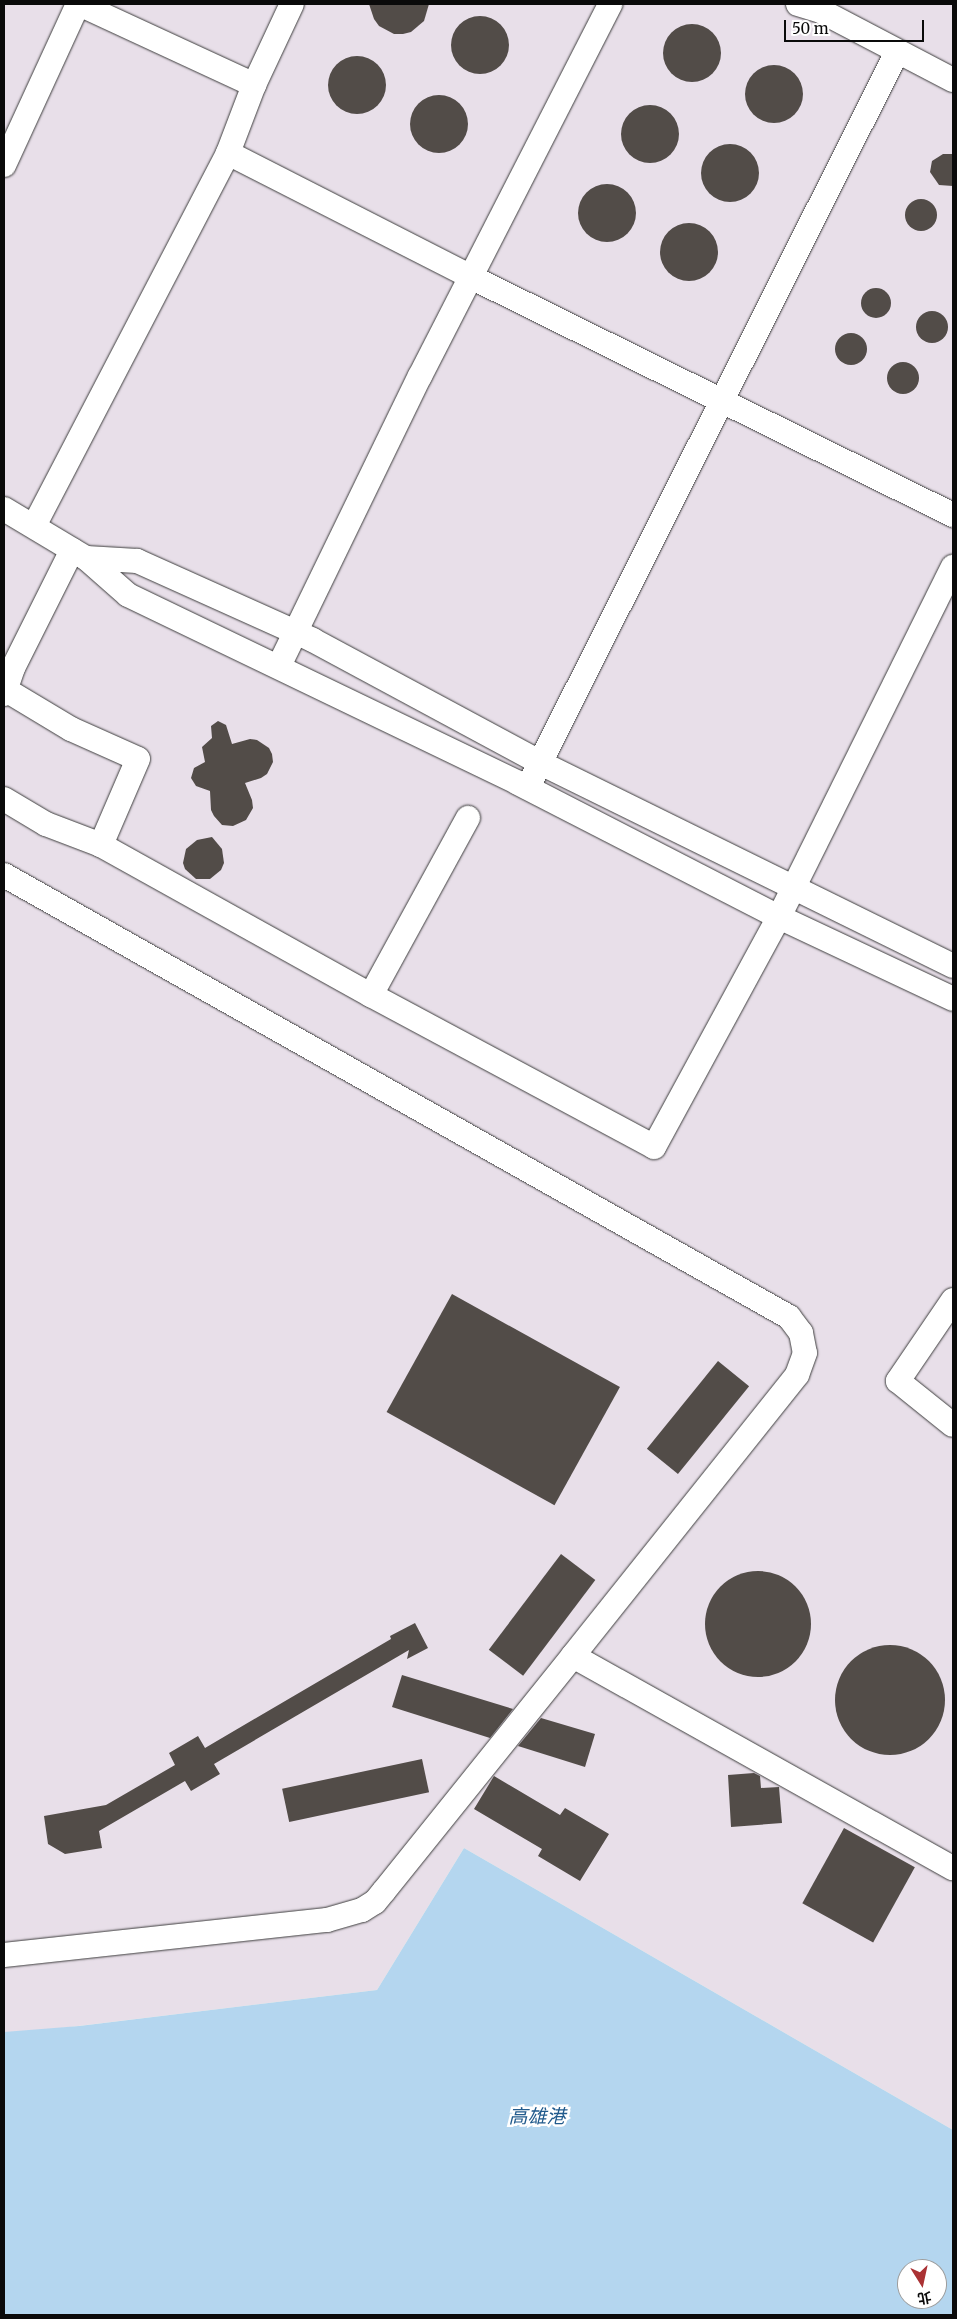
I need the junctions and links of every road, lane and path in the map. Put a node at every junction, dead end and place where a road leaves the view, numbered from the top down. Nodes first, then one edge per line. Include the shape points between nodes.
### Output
1 (78, 4) edge
2 (292, 4) edge
3 (610, 4) edge
4 (798, 4) edge
5 (897, 52) junction
6 (953, 80) edge
7 (254, 85) junction
8 (228, 153) junction
9 (4, 165) edge
10 (471, 277) junction
11 (722, 403) junction
12 (4, 509) edge
13 (953, 515) edge
14 (34, 526) junction
15 (79, 554) junction
16 (953, 567) edge
17 (295, 632) junction
18 (279, 666) junction
19 (5, 692) edge
20 (420, 697) junction
21 (402, 728) junction
22 (541, 763) junction
23 (528, 788) junction
24 (4, 799) edge
25 (468, 818) dead end
26 (100, 845) junction
27 (4, 875) edge
28 (794, 886) junction
29 (779, 917) junction
30 (953, 966) edge
31 (371, 995) junction
32 (953, 999) edge
33 (953, 1300) edge
34 (953, 1425) edge
35 (573, 1656) junction
36 (953, 1868) edge
37 (4, 1954) edge

1 - 7 lane
1 - 9 lane
2 - 7 lane
3 - 10 lane
4 - 5 lane via 821,11
5 - 6 lane
5 - 11 lane
7 - 8 lane
8 - 10 lane
8 - 14 lane
10 - 11 lane
10 - 17 lane
11 - 13 lane
11 - 22 lane
12 - 14 lane
14 - 15 lane
15 - 17 lane via 137,561
15 - 18 lane via 128,595
15 - 19 lane via 13,668
16 - 28 lane
17 - 18 lane
17 - 20 lane
18 - 21 lane
19 - 26 lane via 71,729 138,759
20 - 21 lane
20 - 22 lane
21 - 23 lane
22 - 23 lane
22 - 28 lane
23 - 29 lane
24 - 26 lane via 46,824
25 - 31 lane
26 - 31 lane
27 - 35 lane via 789,1318 800,1333 805,1353 796,1375
28 - 29 lane
28 - 30 lane
29 - 31 lane via 654,1147
29 - 32 lane
33 - 34 lane via 898,1381
35 - 36 lane
35 - 37 lane via 384,1891 362,1910 327,1920

